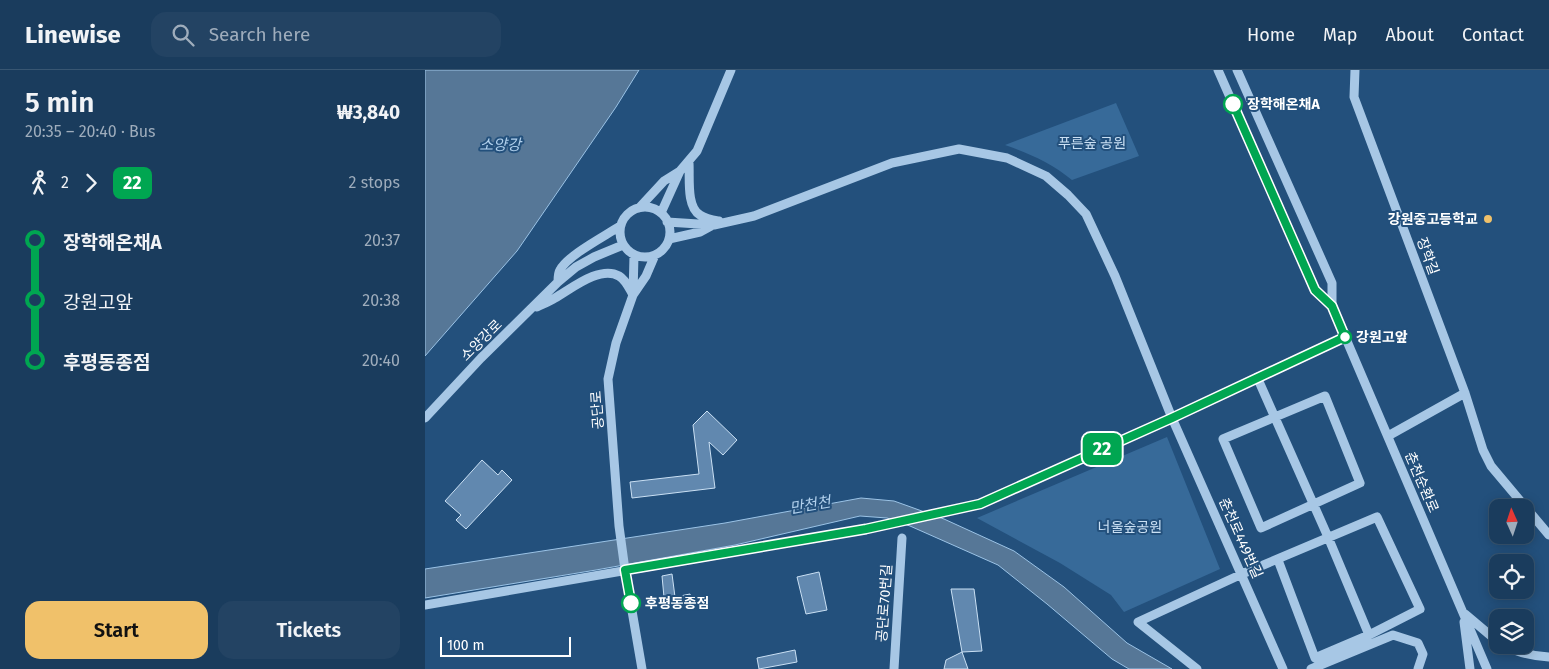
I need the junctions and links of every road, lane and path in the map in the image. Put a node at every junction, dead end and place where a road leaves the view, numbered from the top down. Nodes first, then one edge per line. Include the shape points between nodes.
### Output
1 (731, 70) edge
2 (1218, 70) edge
3 (1237, 70) edge
4 (1355, 70) edge
5 (689, 163) junction
6 (681, 172) junction
7 (639, 208) junction
8 (661, 213) junction
9 (667, 222) junction
10 (725, 222) junction
11 (714, 225) junction
12 (620, 226) junction
13 (669, 239) junction
14 (623, 245) junction
15 (634, 254) junction
16 (655, 255) junction
17 (558, 282) junction
18 (633, 295) junction
19 (1332, 306) junction
20 (531, 309) junction
21 (1345, 337) junction
22 (1257, 377) junction
23 (1465, 394) junction
24 (1274, 416) junction
25 (425, 418) edge
26 (1172, 418) junction
27 (1388, 436) junction
28 (1313, 505) junction
29 (1549, 535) edge
30 (1328, 537) junction
31 (902, 538) dead end
32 (1278, 560) junction
33 (625, 568) junction
34 (1242, 574) junction
35 (425, 605) edge
36 (1463, 612) junction
37 (1489, 634) edge
38 (1369, 635) junction
39 (1528, 654) edge
40 (1549, 657) edge
41 (1331, 666) edge
42 (642, 669) edge
43 (894, 669) edge
44 (1197, 669) edge
45 (1283, 669) edge
46 (1311, 669) edge
47 (1418, 669) edge
48 (1470, 669) edge
49 (1487, 669) edge

1 - 5 street
2 - 19 street, 춘천순환로 via 1315,290
3 - 19 street, 춘천순환로 via 1332,283
4 - 23 street, 장학길 via 1354,97
5 - 6 street
5 - 10 street via 690,197 694,210 701,216
6 - 7 street via 664,181
6 - 8 street
7 - 8 street via 651,208
7 - 12 street via 625,216
8 - 9 street
9 - 11 street
9 - 13 street
10 - 11 street, 춘천로449번길
10 - 26 street, 춘천로449번길 via 754,216 892,163 959,150 1007,158 1046,176 1085,214 1115,276
11 - 13 street via 700,232
12 - 14 street
12 - 17 street, 소양강로 via 566,263 559,270
13 - 16 street
14 - 15 street
14 - 17 street, 소양강로 via 594,257
15 - 16 street
15 - 18 street, 공단로
16 - 18 street, 공단로
17 - 20 street, 소양강로
18 - 20 street via 621,278 609,273 600,274
18 - 33 street, 공단로 via 616,343 609,379
19 - 21 street, 춘천순환로
20 - 25 street, 소양강로
21 - 22 street
21 - 27 street, 춘천순환로
22 - 24 street
22 - 26 street
23 - 27 street
23 - 29 street, 장학길 via 1491,466
24 - 28 street
24 - 28 street via 1325,396 1360,483
24 - 28 street via 1223,439 1261,528
26 - 33 street via 980,504 866,529
26 - 34 street, 춘천로449번길
27 - 36 street, 춘천순환로
28 - 30 street
30 - 32 street
30 - 38 street
30 - 38 street via 1377,517 1420,609
31 - 43 street, 공단로70번길
32 - 34 street
32 - 38 street via 1315,658
33 - 35 street
33 - 42 street
34 - 44 street via 1138,622
34 - 45 street, 춘천로449번길
36 - 37 street
36 - 48 street
36 - 49 street, 춘천순환로
39 - 40 street
41 - 46 street
41 - 47 street via 1393,635 1418,643 1423,654

